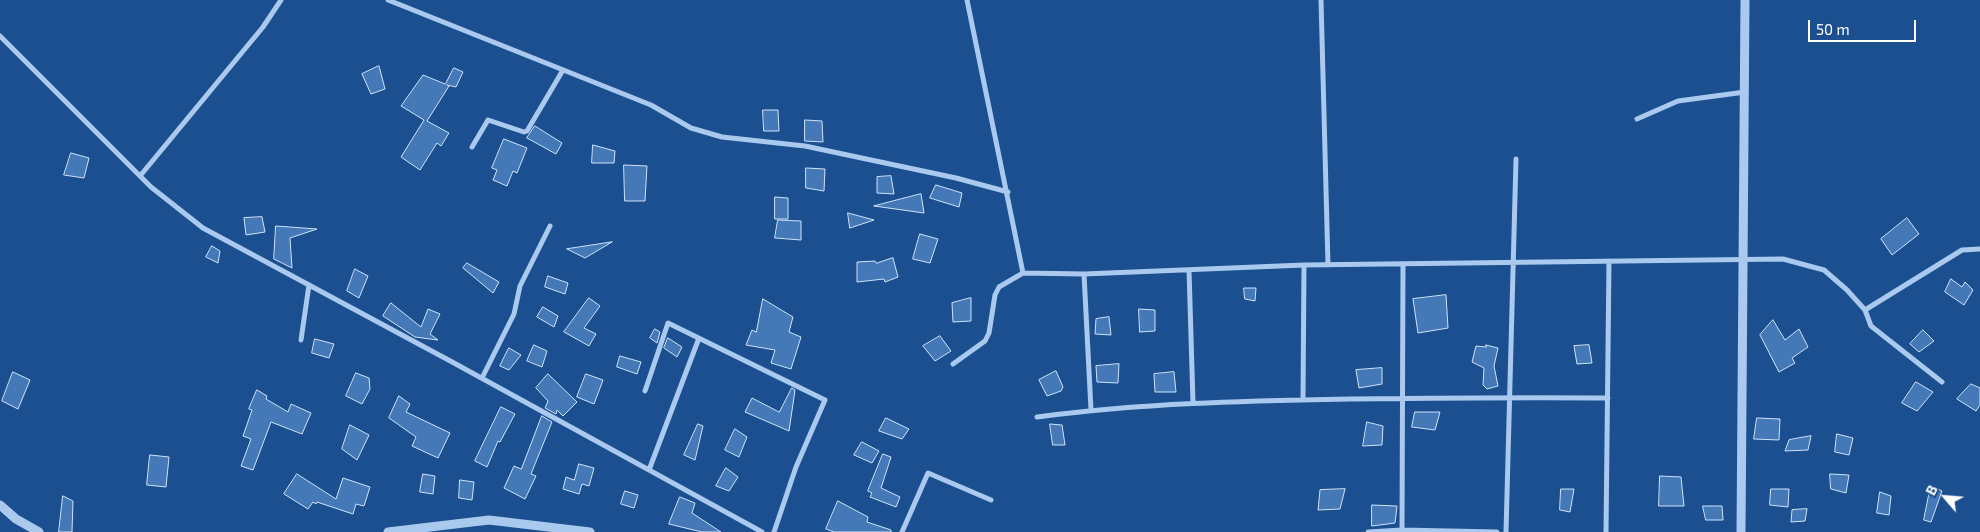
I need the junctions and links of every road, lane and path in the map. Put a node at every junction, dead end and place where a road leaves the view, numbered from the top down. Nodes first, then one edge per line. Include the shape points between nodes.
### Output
1 (281, 0) edge
2 (388, 0) edge
3 (967, 0) edge
4 (1321, 0) edge
5 (1745, 0) edge
6 (0, 36) edge
7 (562, 70) junction
8 (1745, 92) junction
9 (1638, 118) dead end
10 (472, 147) dead end
11 (1516, 159) dead end
12 (140, 176) junction
13 (1008, 192) junction
14 (550, 226) dead end
15 (1980, 249) edge
16 (1743, 260) junction
17 (1609, 261) junction
18 (1513, 262) junction
19 (1403, 264) junction
20 (1304, 265) junction
21 (1328, 265) junction
22 (1189, 270) junction
23 (1023, 273) junction
24 (1084, 274) junction
25 (309, 285) junction
26 (1865, 310) junction
27 (699, 338) junction
28 (301, 340) dead end
29 (954, 364) dead end
30 (482, 378) junction
31 (1942, 382) dead end
32 (645, 391) dead end
33 (1510, 397) junction
34 (1608, 398) junction
35 (1403, 399) junction
36 (1303, 400) junction
37 (1193, 403) junction
38 (1091, 410) junction
39 (1037, 418) dead end
40 (649, 470) junction
41 (991, 500) dead end
42 (0, 505) edge
43 (1402, 530) junction
44 (1414, 531) edge
45 (39, 532) edge
46 (388, 532) edge
47 (590, 532) edge
48 (762, 532) edge
49 (774, 532) edge
50 (902, 532) edge
51 (1368, 532) edge
52 (1497, 532) edge
53 (1506, 532) edge
54 (1606, 532) edge
55 (1741, 532) edge

1 - 12 street via 263,27
2 - 7 street
3 - 13 street
4 - 21 street
5 - 8 street
6 - 12 street
7 - 10 street via 527,131 488,120
7 - 13 street via 651,105 691,128 722,137 805,146
8 - 9 street via 1678,101
8 - 16 street
11 - 18 street
12 - 25 street via 203,228
13 - 23 street
14 - 30 street via 520,286 514,314
15 - 26 street via 1962,250
16 - 17 street
16 - 26 street via 1783,259 1824,270
16 - 55 street
17 - 18 street
17 - 34 street
18 - 19 street
18 - 33 street
19 - 21 street
19 - 35 street
20 - 21 street
20 - 22 street
20 - 36 street
22 - 24 street
22 - 37 street
23 - 24 street
23 - 29 street via 999,287 985,341
24 - 38 street
25 - 28 street
25 - 30 street
26 - 31 street via 1871,326
27 - 32 street via 668,324
27 - 40 street
27 - 49 street via 825,400 796,467
30 - 40 street
33 - 34 street
33 - 35 street
33 - 53 street
34 - 54 street
35 - 36 street
35 - 43 street
36 - 37 street
37 - 38 street
38 - 39 street
40 - 48 street
41 - 50 street via 928,473
42 - 45 street
43 - 44 street
43 - 51 street
44 - 52 street
46 - 47 street via 489,520

